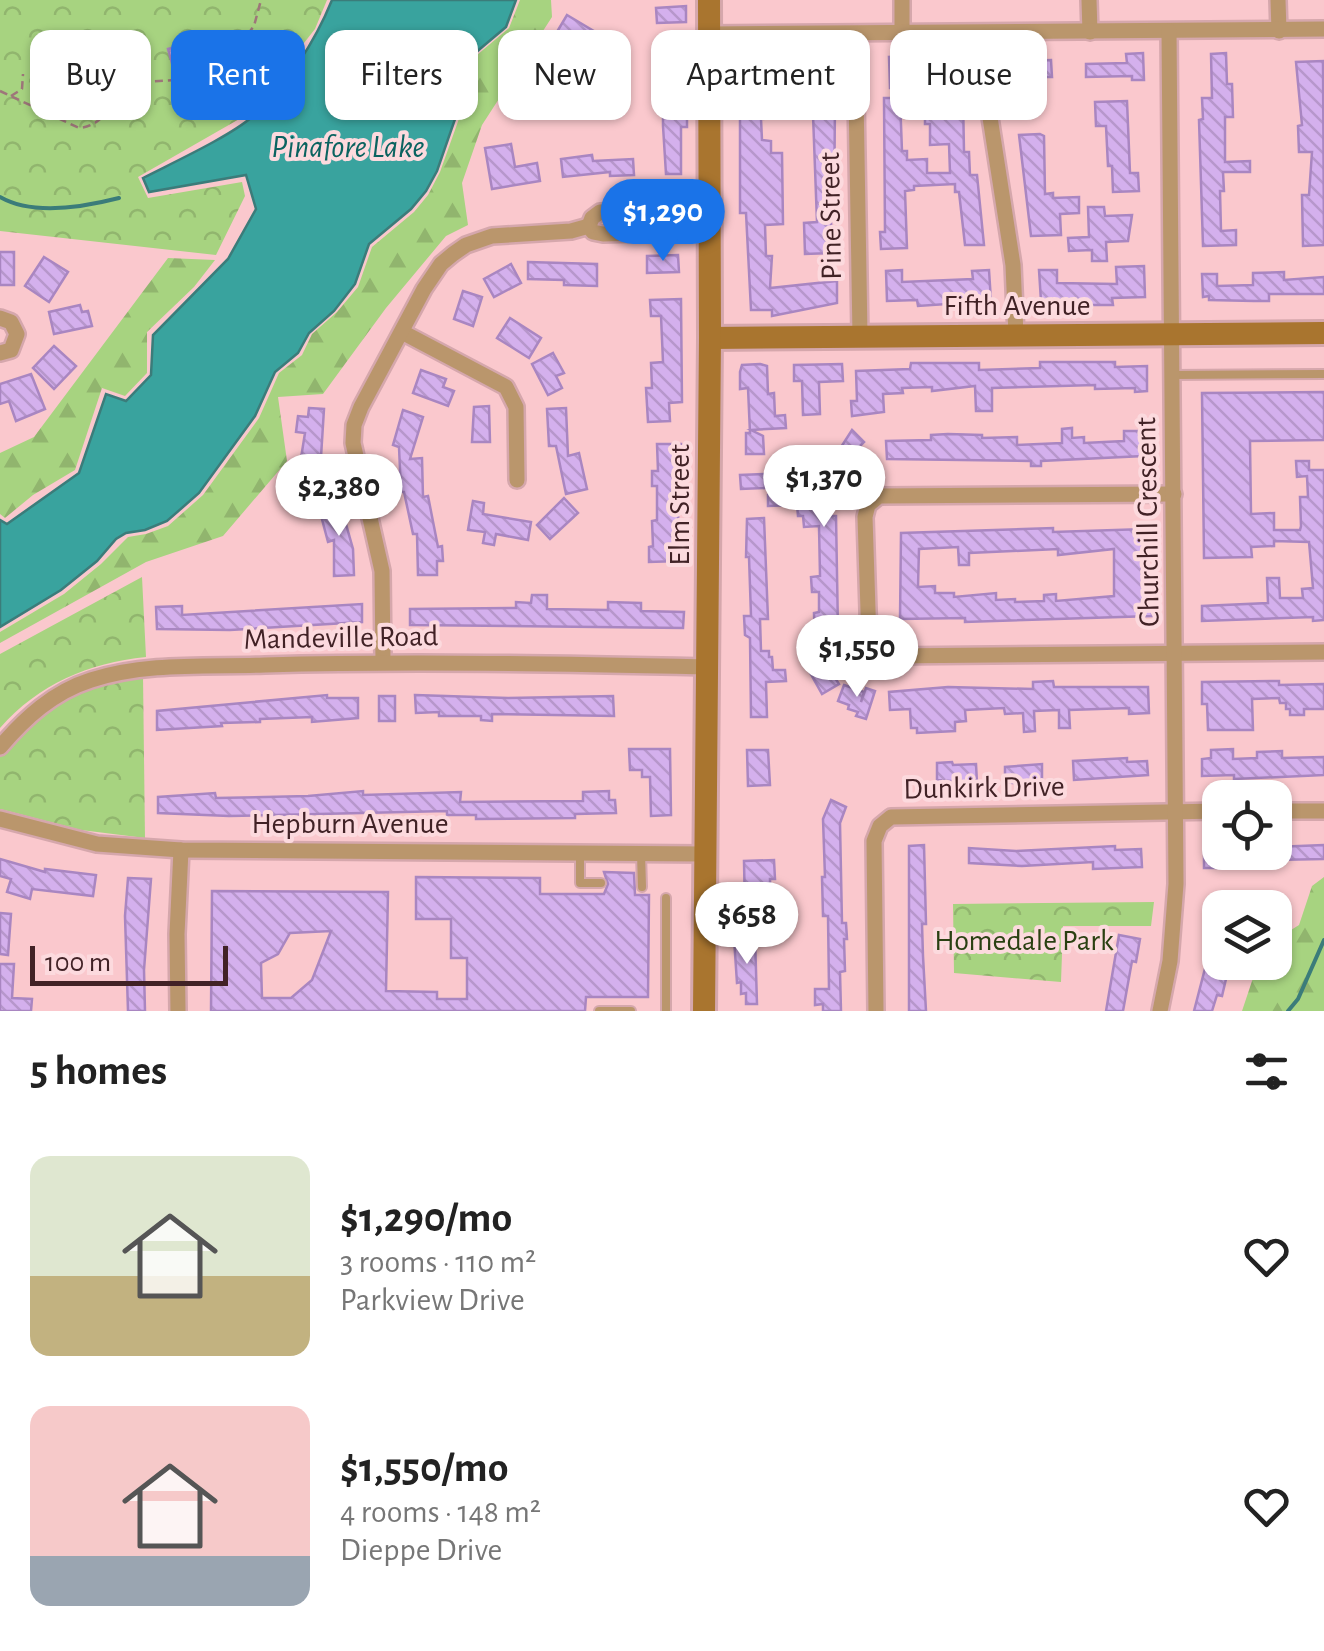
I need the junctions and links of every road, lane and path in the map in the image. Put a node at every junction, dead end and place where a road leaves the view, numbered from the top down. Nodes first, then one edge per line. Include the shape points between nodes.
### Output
1 (260, 0) edge
2 (709, 0) edge
3 (902, 0) edge
4 (1089, 0) edge
5 (1278, 0) edge
6 (1324, 29) edge
7 (708, 30) edge
8 (902, 30) edge
9 (1169, 31) junction
10 (1278, 31) junction
11 (1090, 32) junction
12 (1047, 33) edge
13 (23, 74) dead end
14 (0, 91) edge
15 (10, 97) junction
16 (708, 120) edge
17 (856, 120) edge
18 (990, 120) edge
19 (708, 220) junction
20 (0, 318) edge
21 (402, 332) junction
22 (1324, 333) edge
23 (1172, 334) junction
24 (1016, 335) junction
25 (860, 336) junction
26 (710, 338) junction
27 (0, 353) edge
28 (1324, 374) edge
29 (1173, 375) junction
30 (517, 480) dead end
31 (1174, 494) junction
32 (1324, 652) edge
33 (1175, 653) junction
34 (383, 662) junction
35 (708, 666) junction
36 (0, 747) edge
37 (1202, 811) edge
38 (1292, 811) edge
39 (1324, 811) edge
40 (1176, 812) junction
41 (0, 818) edge
42 (181, 850) junction
43 (580, 852) junction
44 (640, 853) junction
45 (704, 854) junction
46 (601, 883) dead end
47 (642, 887) dead end
48 (666, 898) dead end
49 (178, 1011) edge
50 (599, 1011) edge
51 (631, 1011) edge
52 (666, 1011) edge
53 (704, 1011) edge
54 (876, 1011) edge
55 (1160, 1011) edge

1 - 15 path via 254,26 224,69 202,85 131,83 100,120 78,128
2 - 7 main road, Elm Street
3 - 8 street
4 - 11 street
5 - 10 street
6 - 10 street
9 - 10 street
9 - 11 street
9 - 23 street, Churchill Crescent
11 - 12 street
13 - 15 path via 22,88
14 - 15 path
16 - 19 main road, Elm Street
17 - 25 street, Pine Street
18 - 24 street via 1013,265
19 - 21 street via 600,212 588,226 571,231 501,234 466,245 432,276
19 - 26 main road, Elm Street
20 - 27 street via 17,334 11,350
21 - 30 street via 506,387 516,407
21 - 34 street via 353,431 382,570
22 - 23 main road, Fifth Avenue
23 - 24 main road, Fifth Avenue
23 - 29 street, Churchill Crescent
24 - 25 main road, Fifth Avenue
25 - 26 main road, Fifth Avenue
26 - 35 main road, Elm Street
28 - 29 lane
29 - 31 street, Churchill Crescent
31 - 33 street, Churchill Crescent
31 - 33 street via 884,494 865,517 867,634 879,653
32 - 33 street
33 - 40 street, Churchill Crescent
34 - 35 street, Mandeville Road
34 - 36 street, Mandeville Road via 107,675 42,705
35 - 45 main road, Elm Street
37 - 40 street, Dunkirk Drive
38 - 39 street
40 - 54 street, Dunkirk Drive via 886,819 874,841
40 - 55 street, Churchill Crescent via 1173,927
41 - 42 street, Hepburn Avenue via 96,844
42 - 43 street, Hepburn Avenue
42 - 49 street
43 - 44 street, Hepburn Avenue
43 - 46 lane via 580,883
44 - 45 street, Hepburn Avenue
44 - 47 lane
45 - 53 main road, Elm Street
48 - 52 lane
50 - 51 lane

